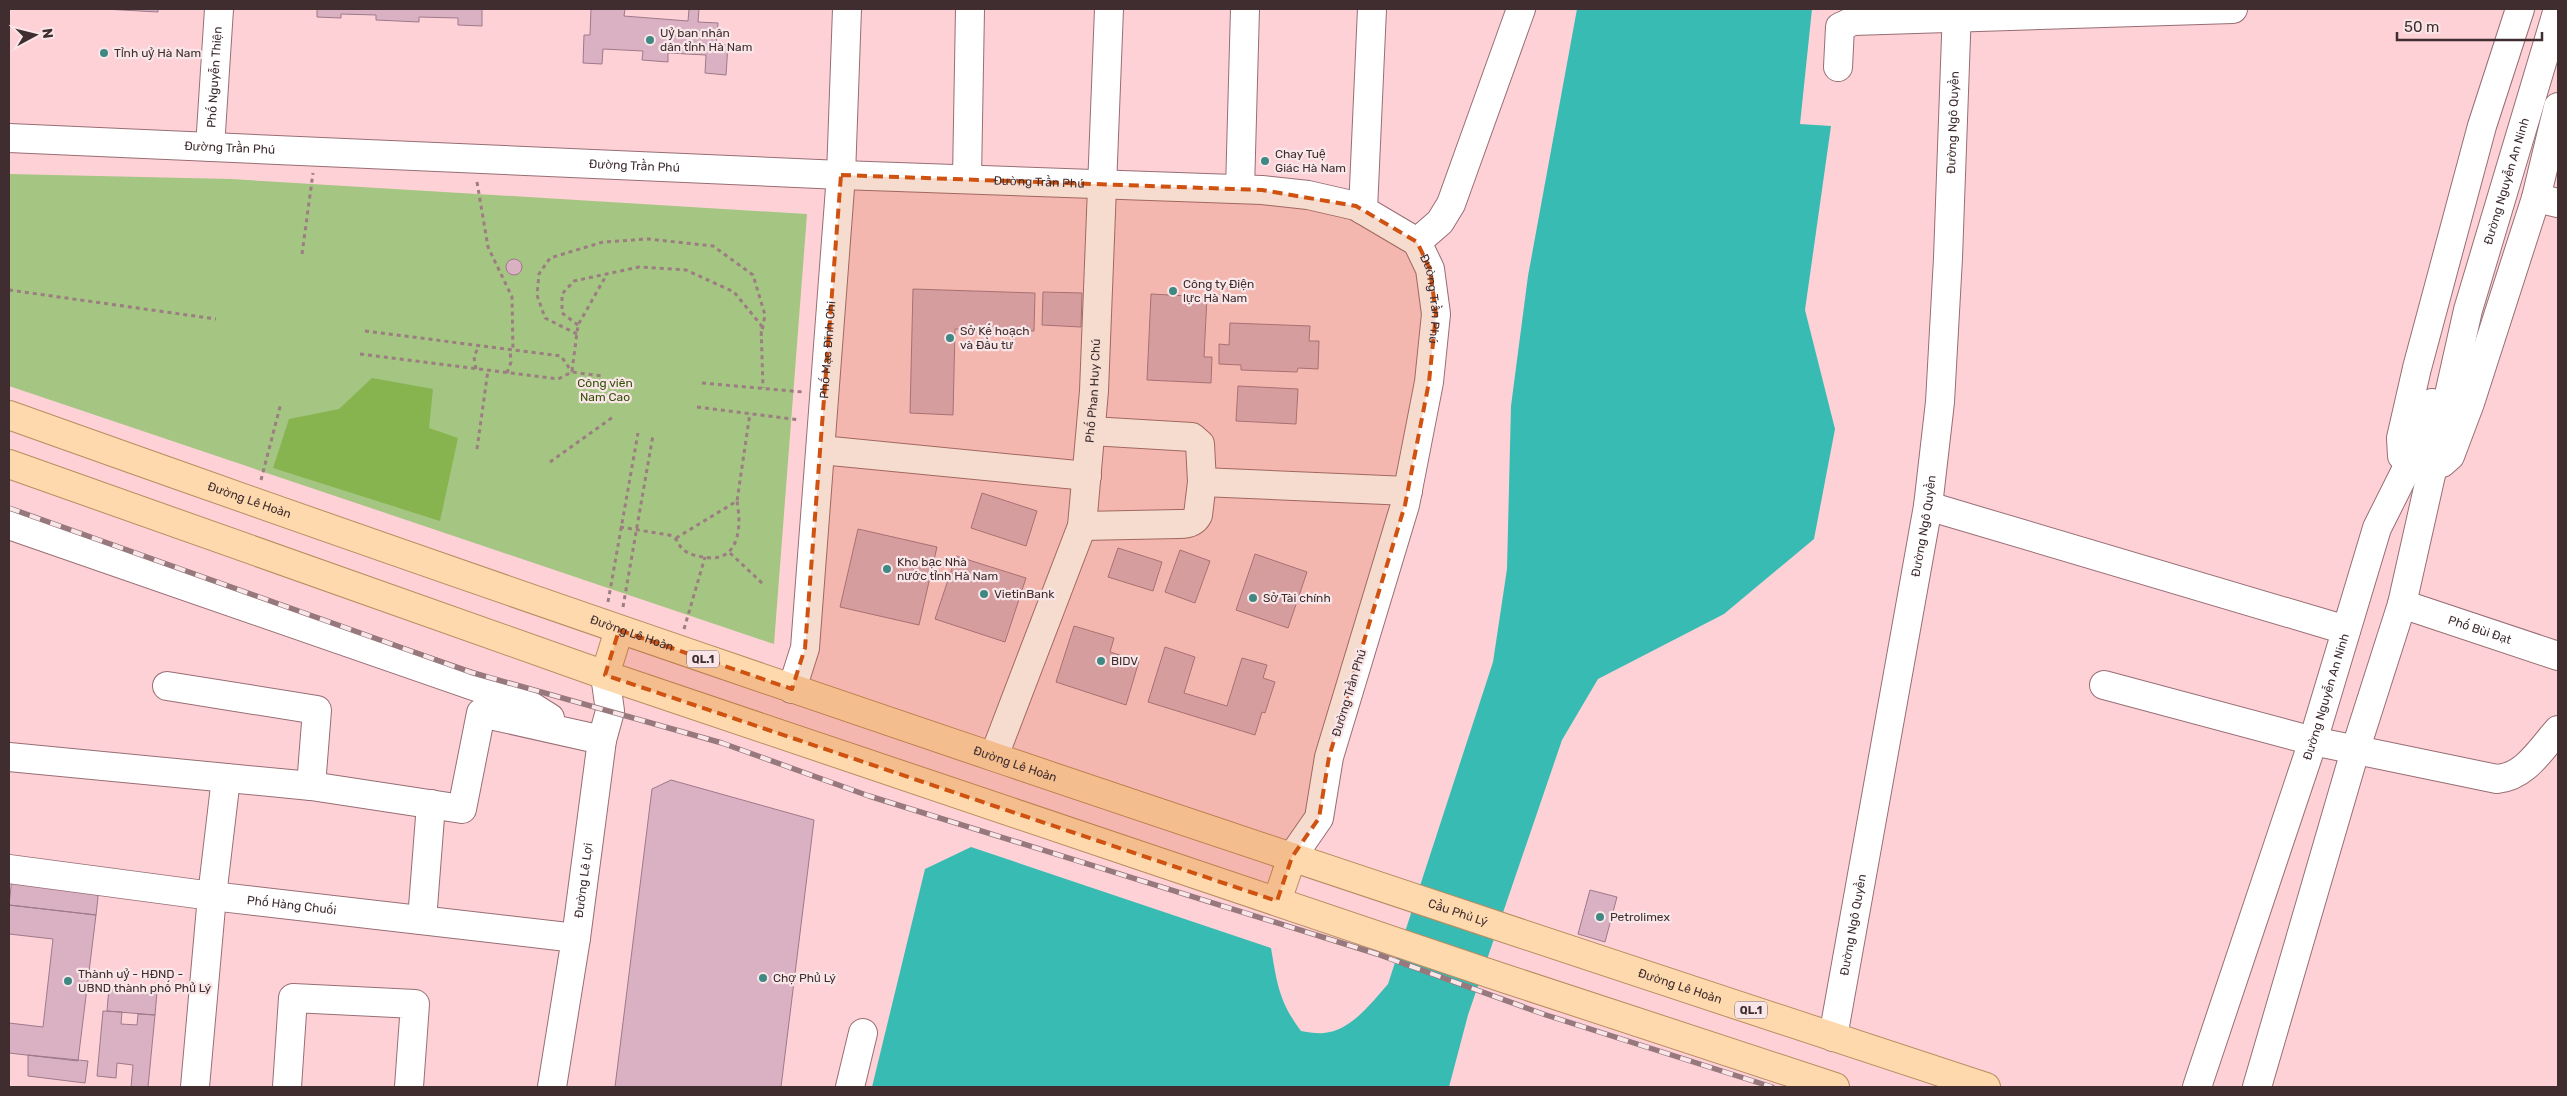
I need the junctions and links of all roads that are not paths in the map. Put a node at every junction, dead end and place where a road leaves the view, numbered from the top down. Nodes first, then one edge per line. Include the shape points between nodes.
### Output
1 (219, 9) edge
2 (847, 9) edge
3 (970, 9) edge
4 (1109, 9) edge
5 (1244, 9) edge
6 (1372, 9) edge
7 (1521, 9) edge
8 (2233, 9) edge
9 (2520, 9) edge
10 (2558, 9) edge
11 (1957, 14) edge
12 (1838, 67) dead end
13 (2558, 107) edge
14 (9, 138) edge
15 (210, 147) junction
16 (841, 175) junction
17 (966, 178) junction
18 (1102, 183) junction
19 (1240, 189) junction
20 (2547, 200) edge
21 (1363, 210) junction
22 (1417, 242) junction
23 (9, 415) edge
24 (1091, 431) junction
25 (822, 437) junction
26 (9, 464) edge
27 (2418, 472) junction
28 (1087, 476) junction
29 (1202, 482) junction
30 (1408, 491) junction
31 (1928, 506) junction
32 (9, 525) edge
33 (1082, 526) junction
34 (2377, 528) junction
35 (2417, 536) junction
36 (2402, 604) junction
37 (612, 628) junction
38 (2346, 630) junction
39 (2558, 656) edge
40 (605, 675) junction
41 (2104, 685) dead end
42 (167, 686) dead end
43 (792, 688) junction
44 (557, 730) junction
45 (2558, 730) edge
46 (602, 740) junction
47 (2313, 740) junction
48 (2355, 750) junction
49 (994, 756) junction
50 (9, 757) edge
51 (226, 778) junction
52 (311, 786) junction
53 (431, 804) junction
54 (1292, 857) junction
55 (9, 869) edge
56 (1400, 893) joint
57 (212, 896) junction
58 (1276, 901) junction
59 (422, 920) junction
60 (1516, 933) joint
61 (576, 938) junction
62 (863, 1033) dead end
63 (1833, 1037) junction
64 (195, 1087) edge
65 (287, 1087) edge
66 (409, 1087) edge
67 (552, 1087) edge
68 (850, 1087) edge
69 (1835, 1087) edge
70 (1986, 1087) edge
71 (2197, 1087) edge
72 (2256, 1087) edge

1 - 15 street, Phố Nguyễn Thiện
2 - 16 street, Phố Mạc Đĩnh Chi
3 - 17 street
4 - 18 street, Phố Phan Huy Chú
5 - 19 street
6 - 21 street
7 - 22 street via 1451,204 1440,222
8 - 11 street
9 - 27 street via 2482,126 2401,438
10 - 27 street, Đường Nguyễn An Ninh
11 - 12 street via 1846,23 1840,28
11 - 31 street, Đường Ngô Quyền via 1948,268 1940,402
13 - 20 street
14 - 15 street, Đường Trần Phú
15 - 16 street, Đường Trần Phú
16 - 17 street, Đường Trần Phú
16 - 25 street, Phố Mạc Đĩnh Chi
17 - 18 street, Đường Trần Phú
18 - 19 street, Đường Trần Phú
18 - 24 street, Phố Phan Huy Chú
19 - 21 street, Đường Trần Phú via 1308,195
20 - 27 street via 2450,456
21 - 22 street, Đường Trần Phú
22 - 30 street, Đường Trần Phú via 1430,269 1436,314 1430,382
23 - 37 main road, Đường Lê Hoàn / QL.1
24 - 28 street, Phố Phan Huy Chú
24 - 29 street via 1192,437 1200,444
25 - 28 street
25 - 43 street, Phố Mạc Đĩnh Chi via 805,648
26 - 40 main road
27 - 34 street, Đường Nguyễn An Ninh
27 - 35 street, Đường Nguyễn An Ninh
28 - 33 street, Phố Phan Huy Chú
29 - 30 street
29 - 33 street via 1198,515 1196,520 1188,523
30 - 54 street, Đường Trần Phú via 1329,757 1319,818
31 - 38 street
31 - 63 street, Đường Ngô Quyền
32 - 44 street via 531,706 551,718
33 - 49 street, Phố Phan Huy Chú
34 - 35 street via 2399,524
34 - 38 street, Đường Nguyễn An Ninh
35 - 36 street, Đường Nguyễn An Ninh
36 - 39 street, Phố Bùi Đạt
36 - 48 street, Đường Nguyễn An Ninh
37 - 40 main road
37 - 43 main road, Đường Lê Hoàn / QL.1
38 - 47 street, Đường Nguyễn An Ninh
40 - 46 street, Đường Lê Lợi via 610,711
40 - 58 main road
41 - 47 street
42 - 52 street via 317,710
43 - 49 main road, Đường Lê Hoàn / QL.1
44 - 46 street
44 - 53 street via 481,713 462,809
45 - 48 street via 2522,771 2510,778 2497,779
46 - 61 street, Đường Lê Lợi
47 - 48 street
47 - 71 street, Đường Nguyễn An Ninh
48 - 72 street, Đường Nguyễn An Ninh
49 - 54 main road, Đường Lê Hoàn / QL.1
50 - 51 street
51 - 52 street
51 - 57 street
52 - 53 street
53 - 59 street
54 - 56 main road, Đường Lê Hoàn / QL.1
54 - 58 main road
55 - 57 street, Phố Hàng Chuối
56 - 60 main road, Cầu Phủ Lý / QL.1
57 - 59 street, Phố Hàng Chuối
57 - 64 street
58 - 69 main road
59 - 61 street, Phố Hàng Chuối
60 - 63 main road, Đường Lê Hoàn / QL.1
61 - 67 street, Đường Lê Lợi
62 - 68 street
63 - 70 main road, Đường Lê Hoàn / QL.1
65 - 66 street via 293,998 415,1004

